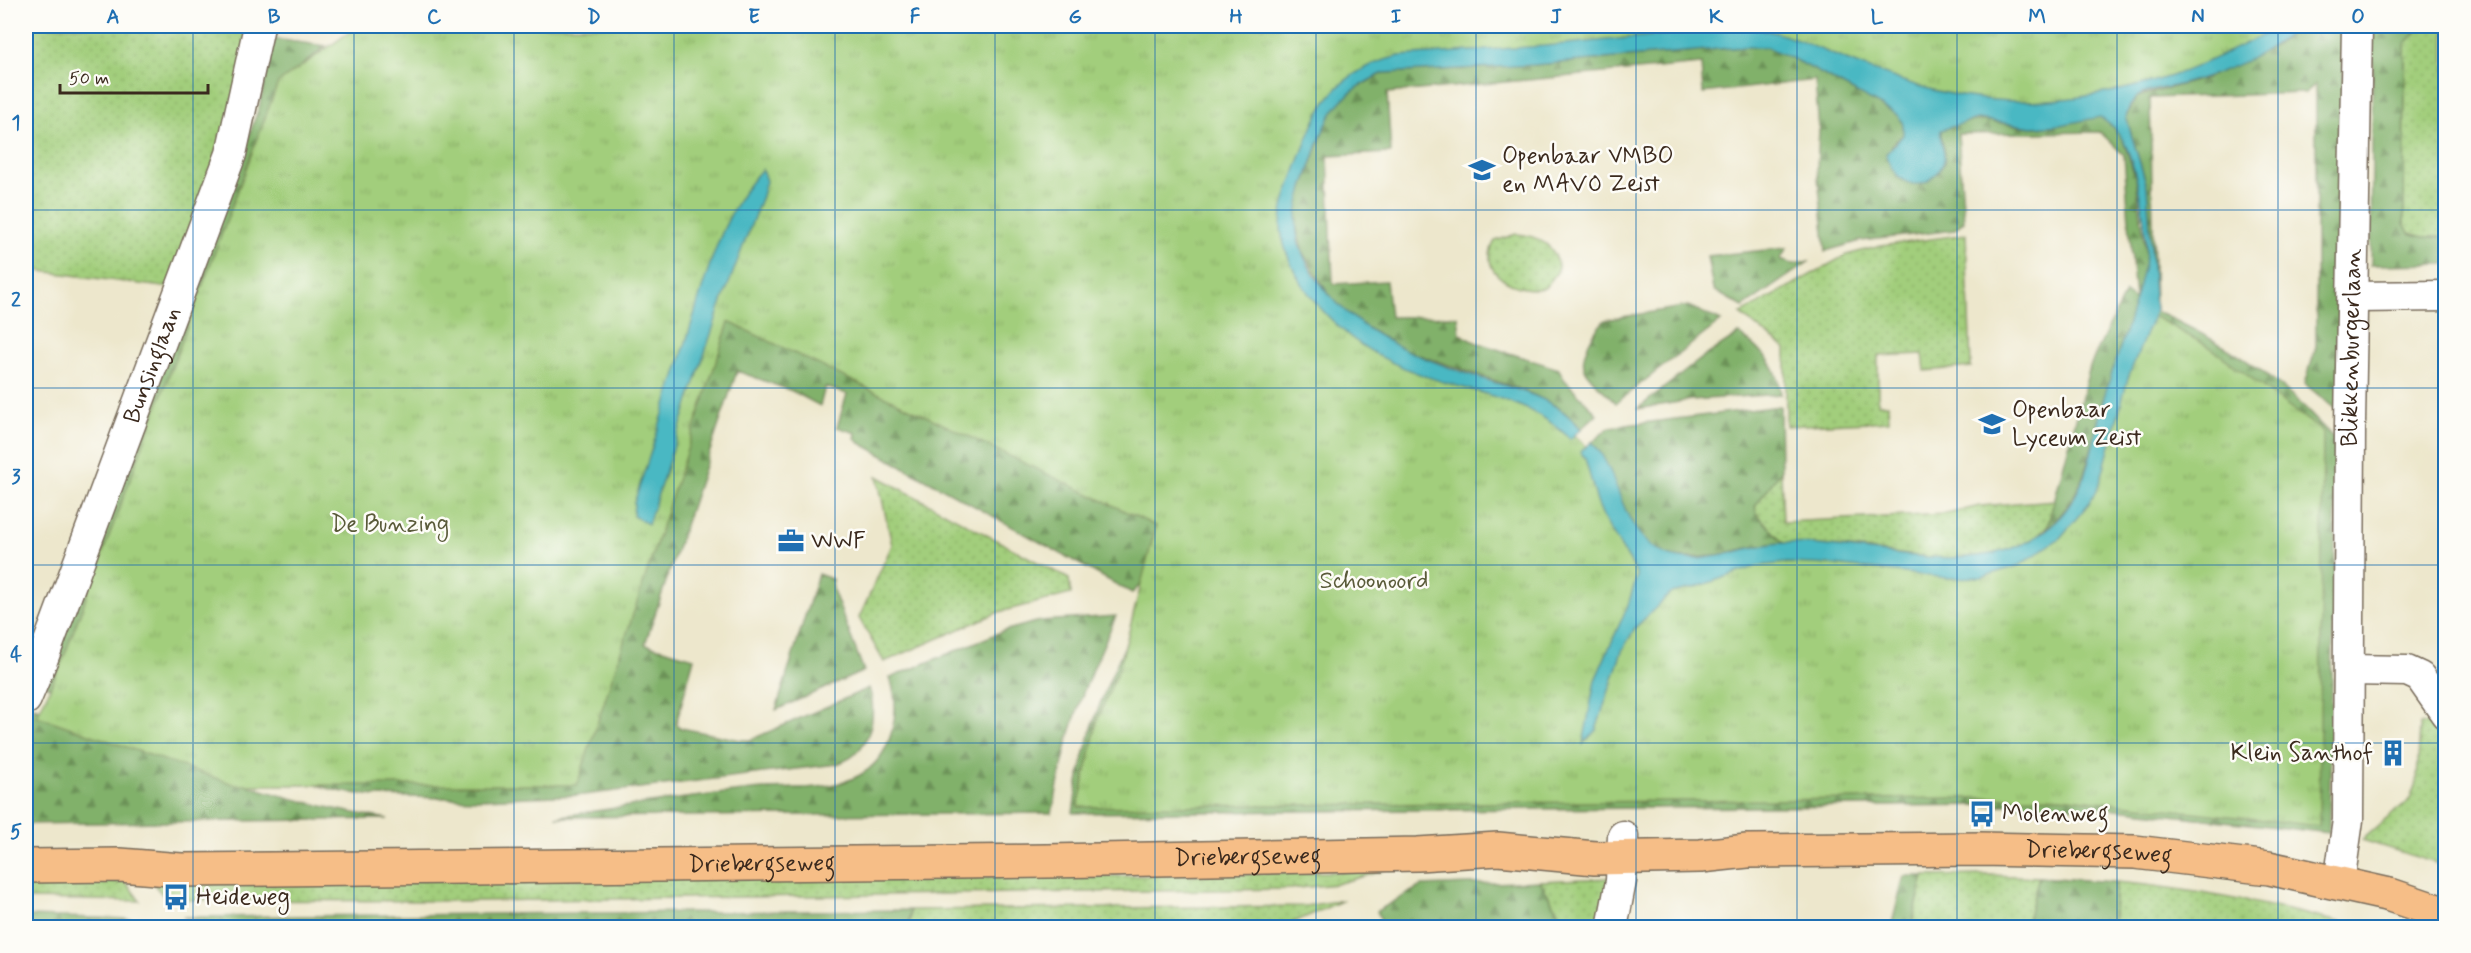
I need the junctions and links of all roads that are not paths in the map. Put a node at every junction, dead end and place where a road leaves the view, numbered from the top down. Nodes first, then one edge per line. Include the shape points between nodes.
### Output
1 (259, 26) edge
2 (2357, 26) edge
3 (2445, 296) edge
4 (2353, 297) junction
5 (2350, 670) junction
6 (26, 699) edge
7 (2445, 714) edge
8 (1623, 847) junction
9 (26, 866) edge
10 (2339, 883) junction
11 (2445, 914) edge
12 (1612, 927) edge

1 - 6 street, Bunsinglaan via 231,154
2 - 4 street, Blikkenburgerlaan
3 - 4 street
4 - 5 street, Blikkenburgerlaan
5 - 7 street via 2407,671 2420,677
5 - 10 street, Blikkenburgerlaan via 2348,820
8 - 9 main road, Driebergseweg via 1547,840 1498,849 1406,854 1011,861 181,870 120,865
8 - 10 main road, Driebergseweg via 1696,837 1747,851 2135,852 2269,868
8 - 12 street
10 - 11 main road, Driebergseweg

